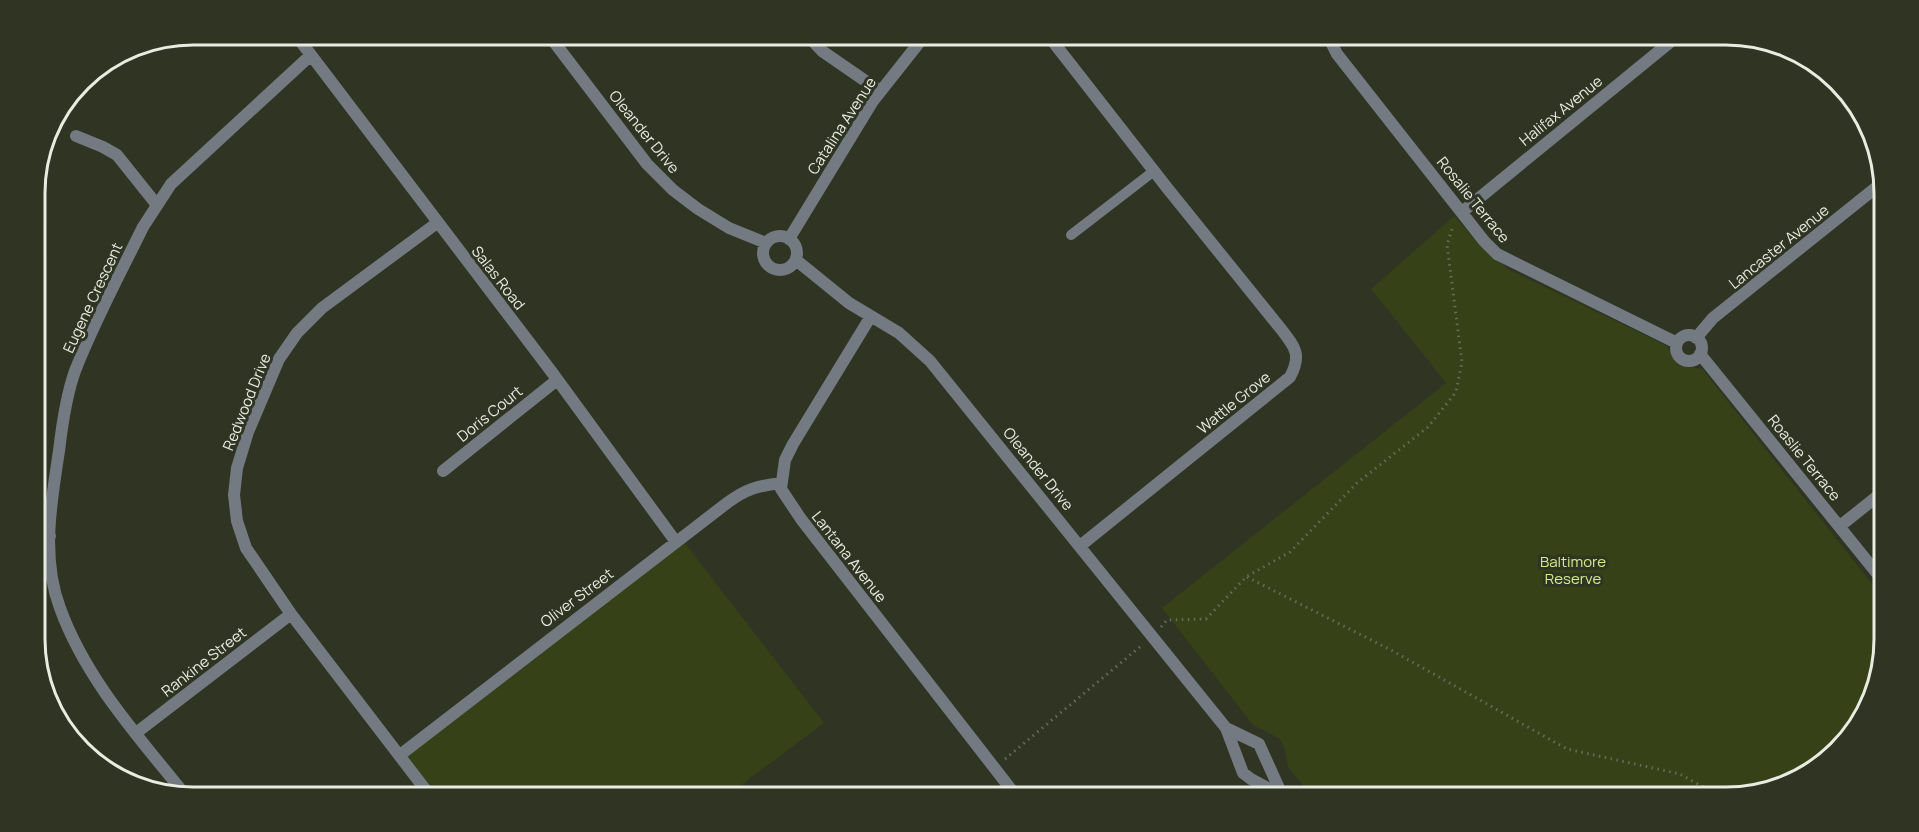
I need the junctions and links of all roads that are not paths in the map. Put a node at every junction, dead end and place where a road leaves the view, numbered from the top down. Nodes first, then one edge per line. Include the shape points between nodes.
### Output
1 (303, 45) edge
2 (556, 45) edge
3 (816, 45) edge
4 (917, 45) edge
5 (1056, 45) edge
6 (1332, 45) edge
7 (1667, 45) edge
8 (311, 55) junction
9 (880, 91) junction
10 (76, 136) dead end
11 (1154, 171) junction
12 (1874, 189) edge
13 (157, 205) junction
14 (1462, 212) junction
15 (437, 223) junction
16 (1071, 235) dead end
17 (789, 239) junction
18 (766, 243) junction
19 (796, 260) junction
20 (871, 316) junction
21 (1696, 338) junction
22 (1677, 343) junction
23 (1700, 354) junction
24 (557, 380) junction
25 (443, 471) dead end
26 (781, 483) junction
27 (1874, 499) edge
28 (1840, 526) junction
29 (45, 536) edge
30 (50, 536) junction
31 (676, 542) junction
32 (1080, 546) junction
33 (1874, 569) edge
34 (291, 614) junction
35 (1226, 728) junction
36 (136, 734) junction
37 (400, 755) junction
38 (178, 786) edge
39 (424, 787) edge
40 (1009, 787) edge
41 (1265, 787) edge
42 (1278, 787) edge

1 - 8 street, Salas Road
2 - 18 street, Oleander Drive via 647,164 673,190 729,228
3 - 9 street
4 - 9 street, Catalina Avenue
5 - 11 street, Wattle Grove
6 - 14 street, Rosalie Terrace
7 - 14 street, Halifax Avenue
8 - 13 street, Eugene Crescent via 171,184
8 - 15 street, Salas Road
9 - 17 street, Catalina Avenue
10 - 13 street via 117,155
11 - 16 lane
11 - 32 street, Wattle Grove via 1293,344 1296,367 1282,384
12 - 21 street, Lancaster Avenue via 1713,318
13 - 30 street, Eugene Crescent via 75,372 62,427
14 - 22 street, Rosalie Terrace via 1497,254
15 - 24 street, Salas Road
15 - 34 street, Redwood Drive via 322,308 297,333 279,359 248,432 237,468 237,521 246,548
17 - 18 street via 775,237
17 - 19 street via 797,249
18 - 19 street via 764,259 773,269 786,270
19 - 20 street, Oleander Drive
20 - 26 street via 793,444
20 - 32 street, Oleander Drive via 899,333 930,361
21 - 22 street via 1684,336
21 - 23 street via 1701,344
22 - 23 street via 1676,352 1682,360 1692,361
23 - 28 street, Roaslie Terrace
24 - 25 street, Doris Court
24 - 31 street, Salas Road
26 - 31 street, Oliver Street via 743,491
26 - 40 street, Lantana Avenue via 785,497 801,519
27 - 28 street
28 - 33 street, Roaslie Terrace
29 - 30 street
30 - 36 street, Eugene Crescent via 52,583 60,609 103,691
31 - 37 street, Oliver Street
32 - 35 street, Oleander Drive
34 - 36 street, Rankine Street
34 - 37 street, Redwood Drive
35 - 41 street, Oleander Drive via 1243,773
35 - 42 street, Oleander Drive via 1259,744
36 - 38 street, Eugene Crescent
37 - 39 street, Redwood Drive

